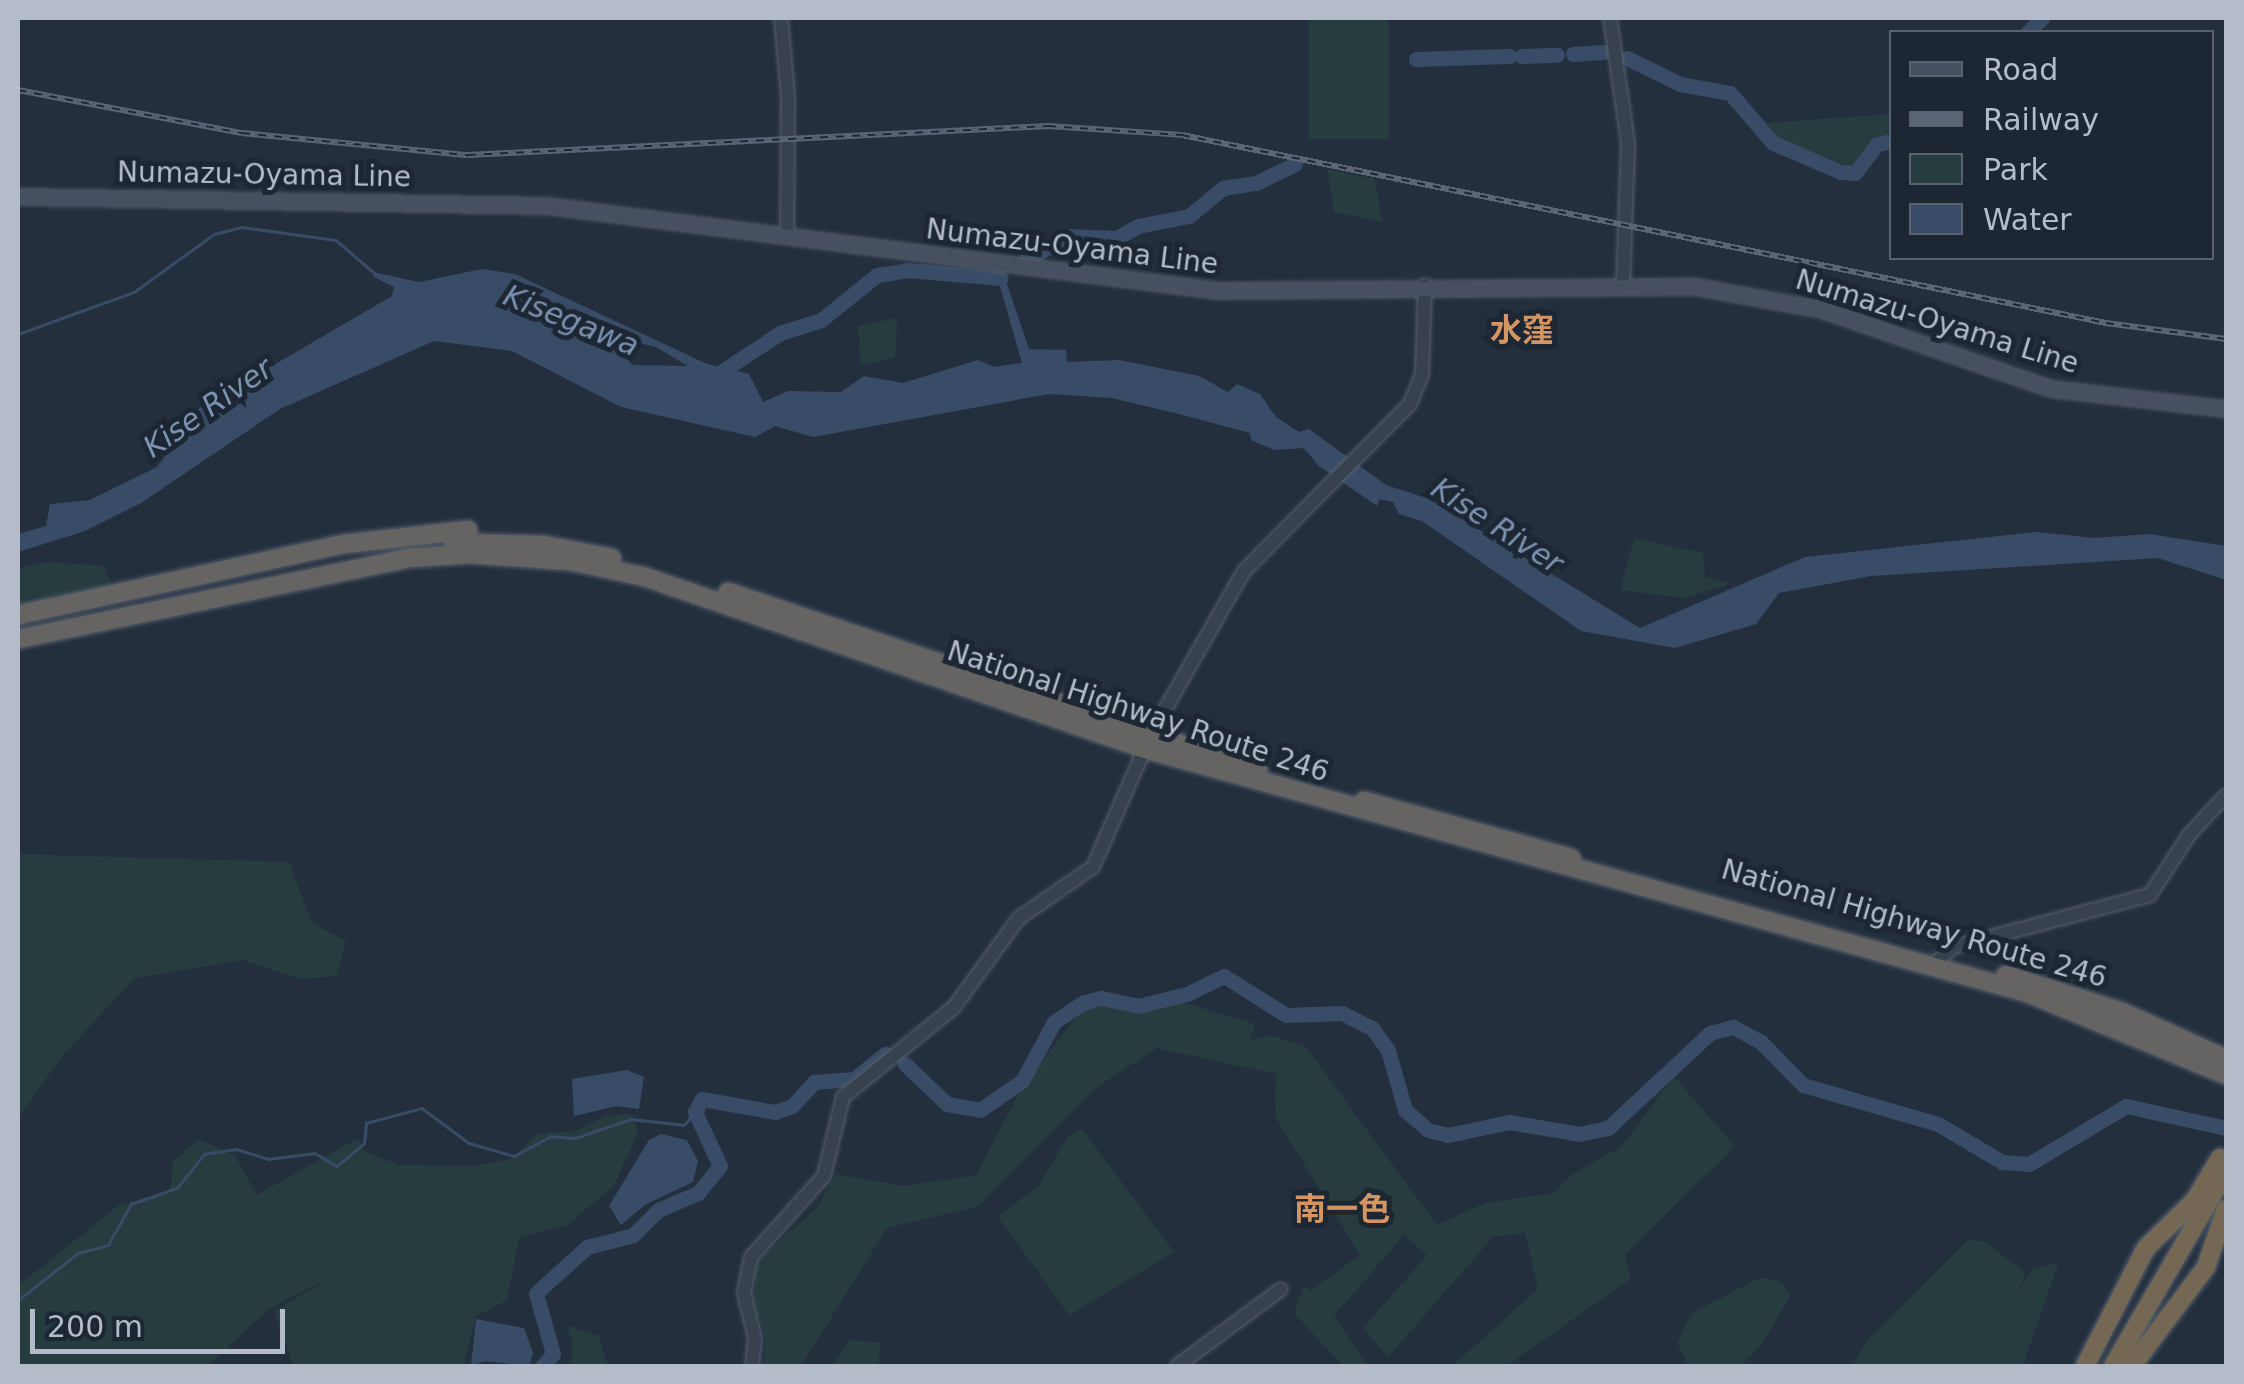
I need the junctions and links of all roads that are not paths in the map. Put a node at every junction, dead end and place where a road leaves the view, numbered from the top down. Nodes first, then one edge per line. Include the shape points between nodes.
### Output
1 (781, 18) edge
2 (1610, 18) edge
3 (18, 197) edge
4 (787, 237) junction
5 (1425, 284) junction
6 (1623, 284) junction
7 (2226, 409) edge
8 (578, 550) junction
9 (521, 555) junction
10 (262, 579) junction
11 (18, 616) edge
12 (18, 627) edge
13 (18, 638) edge
14 (18, 649) edge
15 (1148, 741) junction
16 (2226, 796) edge
17 (1933, 962) junction
18 (2226, 1059) edge
19 (2226, 1076) edge
20 (2224, 1158) edge
21 (2226, 1182) edge
22 (2226, 1209) edge
23 (2198, 1230) junction
24 (1281, 1289) dead end
25 (752, 1366) edge
26 (1177, 1366) edge
27 (2086, 1366) edge
28 (2117, 1366) edge
29 (2132, 1366) edge

1 - 4 street
2 - 6 street via 1628,143
3 - 4 main road, Numazu-Oyama Line via 547,206
4 - 5 main road, Numazu-Oyama Line via 1177,289
5 - 6 main road, Numazu-Oyama Line
5 - 15 street via 1418,389 1244,571
6 - 7 main road, Numazu-Oyama Line via 1762,294 2052,389
8 - 10 highway, National Highway Route 246 via 508,542 408,545
8 - 11 highway via 565,539 469,530 414,534
8 - 15 highway, National Highway Route 246 via 822,622
9 - 10 highway, National Highway Route 246 via 410,558
9 - 14 highway via 322,581
9 - 15 highway, National Highway Route 246 via 645,577
10 - 12 highway, National Highway Route 246
10 - 13 highway, National Highway Route 246
15 - 17 highway, National Highway Route 246
15 - 25 street via 1094,867 1018,918 954,1007 843,1097 824,1176 750,1257 744,1293 754,1338
16 - 17 street via 2188,835 2150,895 1953,946
17 - 18 highway, National Highway Route 246 via 2048,985
17 - 19 highway, National Highway Route 246 via 2025,992
20 - 23 highway
20 - 27 highway via 2195,1200 2146,1248
21 - 23 highway
22 - 29 highway via 2206,1267
23 - 28 highway
24 - 26 street

